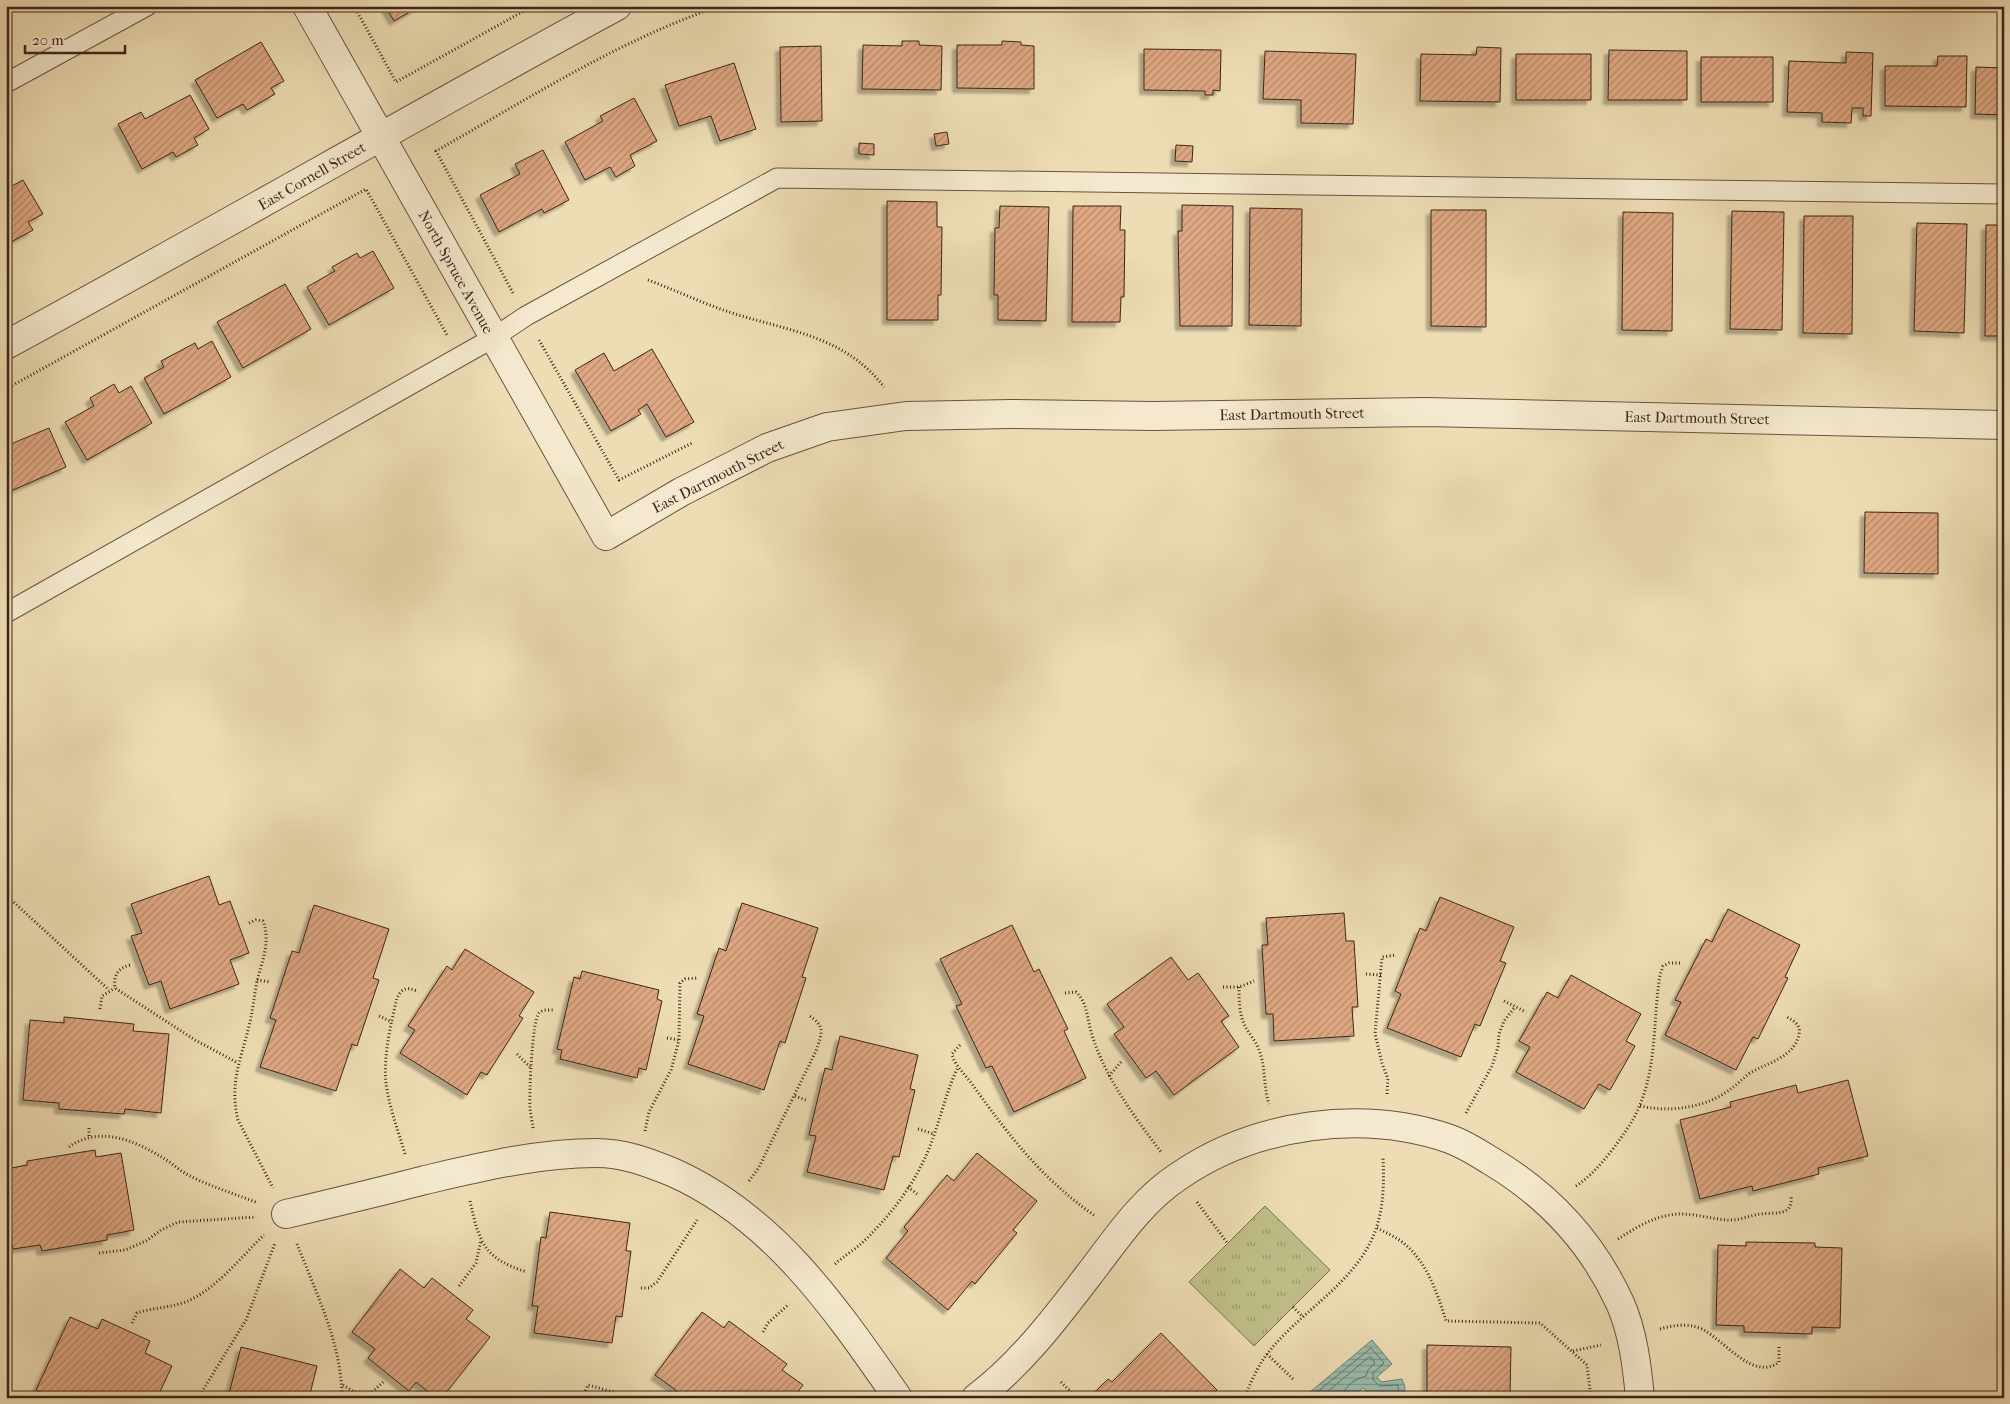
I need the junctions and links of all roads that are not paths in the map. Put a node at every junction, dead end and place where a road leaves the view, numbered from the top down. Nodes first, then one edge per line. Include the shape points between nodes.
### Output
1 (147, 6) edge
2 (307, 6) edge
3 (617, 6) edge
4 (6, 83) edge
5 (381, 137) junction
6 (2004, 194) edge
7 (493, 338) junction
8 (6, 345) edge
9 (2004, 425) edge
10 (606, 536) joint
11 (6, 612) edge
12 (286, 1214) road end
13 (898, 1398) edge
14 (976, 1398) edge
15 (1640, 1398) edge

1 - 4 lane
2 - 5 street, North Spruce Avenue
3 - 5 street, East Cornell Street
5 - 7 street, North Spruce Avenue
5 - 8 street, East Cornell Street
6 - 7 lane via 777,178 526,316
7 - 10 street, North Spruce Avenue
7 - 11 lane
9 - 10 street, East Dartmouth Street via 1426,412 906,416 827,427 767,448 681,492
12 - 13 street via 538,1156 598,1153 640,1158 699,1184 788,1255 832,1305
14 - 15 street via 1026,1351 1145,1204 1178,1176 1220,1152 1260,1138 1298,1128 1346,1123 1419,1131 1452,1140 1515,1175 1551,1204 1577,1233 1620,1304 1634,1352

